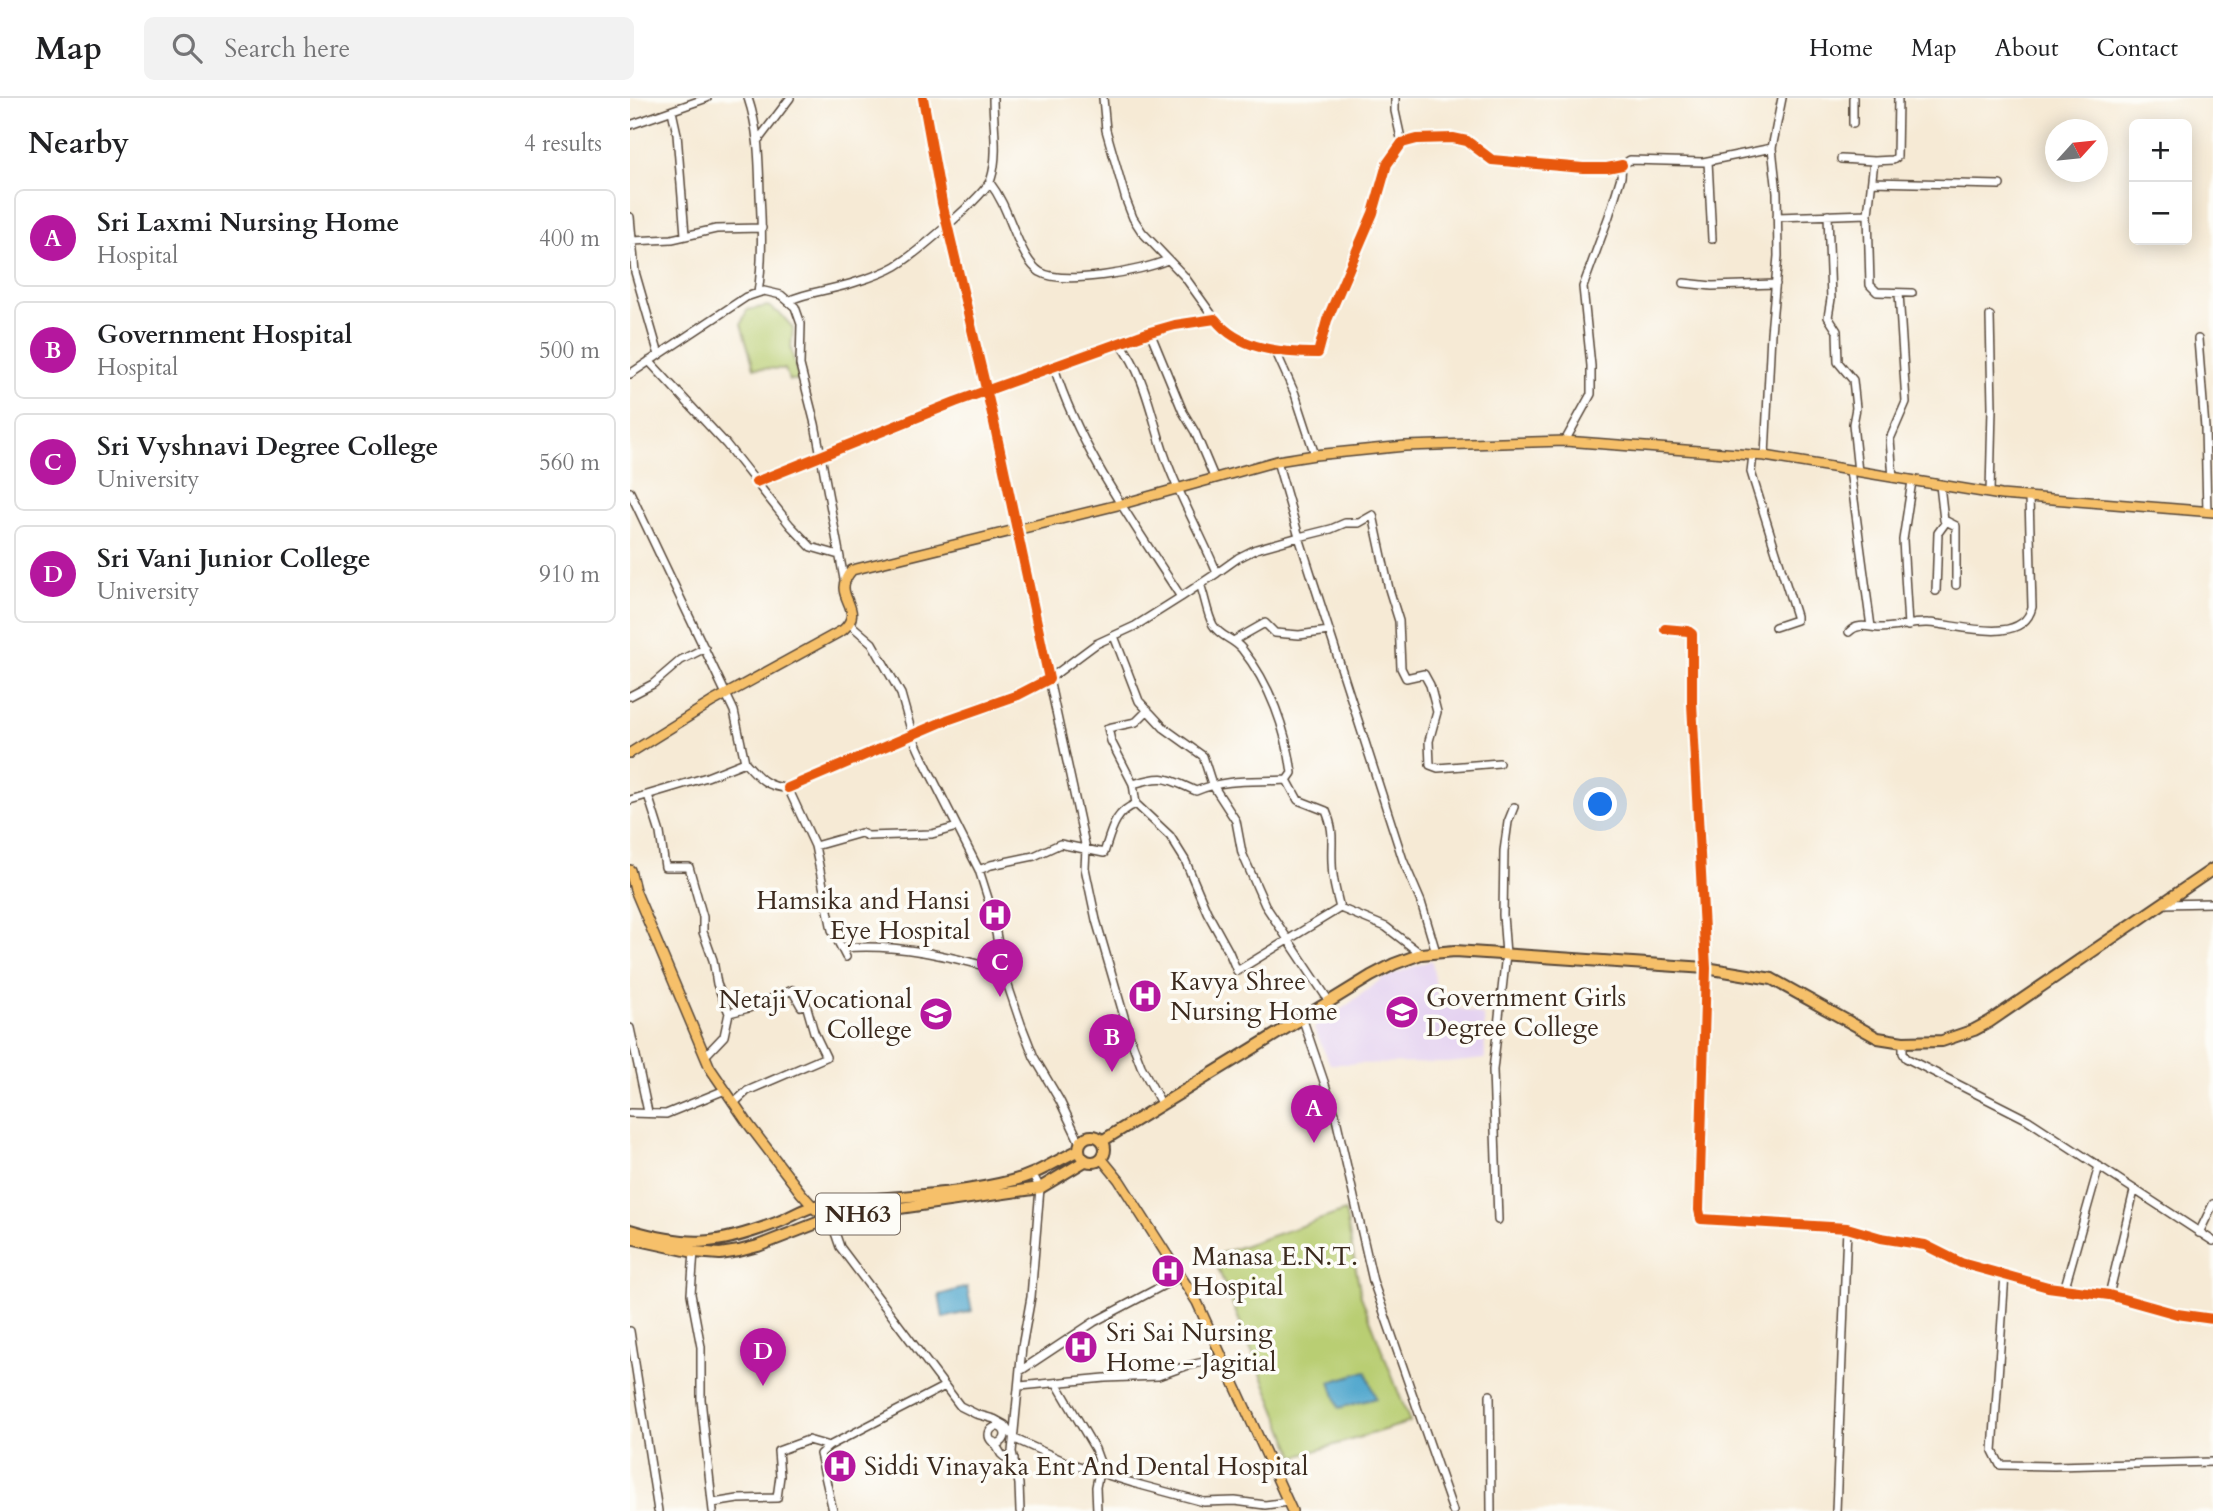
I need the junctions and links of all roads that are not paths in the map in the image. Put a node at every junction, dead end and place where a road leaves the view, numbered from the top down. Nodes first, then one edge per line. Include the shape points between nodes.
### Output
1 (707, 98) edge
2 (748, 98) edge
3 (790, 98) edge
4 (923, 98) edge
5 (993, 98) edge
6 (1103, 98) edge
7 (1395, 98) edge
8 (1782, 98) edge
9 (1853, 98) edge
10 (1898, 98) edge
11 (672, 111) junction
12 (1853, 124) dead end
13 (630, 125) edge
14 (759, 139) junction
15 (1402, 143) junction
16 (1772, 148) junction
17 (1841, 159) dead end
18 (1874, 160) junction
19 (1708, 162) junction
20 (1622, 164) junction
21 (1872, 182) junction
22 (990, 183) junction
23 (2000, 185) dead end
24 (1868, 214) junction
25 (1828, 215) junction
26 (630, 217) edge
27 (1777, 217) junction
28 (947, 224) junction
29 (762, 228) junction
30 (685, 235) junction
31 (1712, 239) dead end
32 (632, 242) junction
33 (1167, 260) junction
34 (1684, 283) dead end
35 (1776, 284) junction
36 (1899, 292) junction
37 (758, 293) junction
38 (1912, 293) dead end
39 (788, 301) junction
40 (1990, 316) dead end
41 (1215, 319) junction
42 (1150, 332) junction
43 (2198, 339) dead end
44 (1121, 343) junction
45 (1276, 352) junction
46 (659, 355) junction
47 (649, 361) junction
48 (1054, 367) junction
49 (630, 374) edge
50 (986, 392) junction
51 (1565, 441) junction
52 (1315, 455) junction
53 (1753, 455) junction
54 (821, 456) junction
55 (1765, 456) junction
56 (1276, 461) junction
57 (1854, 471) junction
58 (1214, 477) junction
59 (1893, 478) junction
60 (1912, 481) junction
61 (756, 482) junction
62 (1940, 485) junction
63 (1177, 487) junction
64 (630, 492) edge
65 (1990, 493) junction
66 (2029, 497) junction
67 (1122, 504) junction
68 (2210, 512) edge
69 (1946, 522) junction
70 (1016, 528) junction
71 (1299, 537) junction
72 (839, 555) junction
73 (1217, 573) junction
74 (844, 579) junction
75 (1200, 584) junction
76 (1956, 585) dead end
77 (1936, 591) dead end
78 (1181, 597) junction
79 (850, 624) junction
80 (1908, 626) junction
81 (1775, 627) dead end
82 (1871, 627) junction
83 (1665, 629) dead end
84 (1329, 631) junction
85 (1849, 632) dead end
86 (1114, 636) junction
87 (1235, 640) junction
88 (705, 648) junction
89 (1049, 679) junction
90 (726, 694) junction
91 (630, 696) edge
92 (1148, 710) junction
93 (913, 737) junction
94 (630, 753) edge
95 (746, 762) junction
96 (1499, 764) dead end
97 (1287, 780) junction
98 (1133, 784) junction
99 (1212, 785) junction
100 (788, 788) junction
101 (648, 795) junction
102 (630, 800) edge
103 (1136, 804) junction
104 (1514, 807) dead end
105 (957, 827) junction
106 (816, 846) junction
107 (1086, 849) junction
108 (2213, 869) edge
109 (630, 870) edge
110 (979, 870) junction
111 (2213, 902) edge
112 (2159, 905) junction
113 (1340, 908) junction
114 (1287, 940) junction
115 (842, 948) junction
116 (1436, 952) junction
117 (1421, 954) junction
118 (1506, 954) junction
119 (846, 957) dead end
120 (1706, 968) junction
121 (1003, 971) junction
122 (1329, 1001) junction
123 (729, 1013) junction
124 (1302, 1017) junction
125 (630, 1028) edge
126 (1903, 1042) junction
127 (705, 1056) junction
128 (726, 1090) junction
129 (734, 1103) junction
130 (1162, 1105) junction
131 (648, 1112) junction
132 (630, 1113) edge
133 (1102, 1141) junction
134 (1080, 1147) junction
135 (1101, 1158) junction
136 (1085, 1161) junction
137 (2099, 1166) junction
138 (1032, 1175) junction
139 (1040, 1188) junction
140 (2134, 1191) junction
141 (2213, 1204) edge
142 (816, 1206) junction
143 (830, 1218) junction
144 (1498, 1220) dead end
145 (1847, 1228) junction
146 (630, 1230) edge
147 (2199, 1233) junction
148 (630, 1238) edge
149 (2213, 1241) edge
150 (694, 1247) junction
151 (2005, 1274) junction
152 (1181, 1276) junction
153 (2064, 1290) junction
154 (2109, 1295) junction
155 (2213, 1319) edge
156 (630, 1331) edge
157 (1221, 1358) junction
158 (1020, 1371) junction
159 (1057, 1384) junction
160 (945, 1386) junction
161 (1020, 1387) junction
162 (1490, 1395) dead end
163 (1004, 1428) junction
164 (1015, 1439) junction
165 (829, 1446) junction
166 (1014, 1459) junction
167 (2213, 1462) edge
168 (1099, 1472) junction
169 (1290, 1506) edge
170 (713, 1507) edge
171 (658, 1511) edge
172 (833, 1511) edge
173 (1020, 1511) edge
174 (1097, 1511) edge
175 (1453, 1511) edge
176 (1491, 1511) edge
177 (1836, 1511) edge

1 - 11 street
2 - 14 street
3 - 14 street
4 - 28 street
5 - 22 street via 995,153
6 - 33 street via 1106,130 1126,200 1142,232
7 - 15 street
8 - 16 street
9 - 12 street
10 - 18 street via 1897,157
11 - 13 street
11 - 30 street
14 - 29 street
15 - 20 street via 1452,138 1467,141 1492,160 1583,168
15 - 45 street via 1387,164 1373,213 1327,320 1318,353
16 - 19 street
16 - 27 street
17 - 18 street
18 - 21 street
19 - 20 street via 1630,160
19 - 31 street
20 - 51 street via 1622,177 1583,286 1591,394
21 - 23 street
21 - 24 street
22 - 28 street
22 - 33 street via 1026,256 1041,273 1065,278 1109,275
24 - 25 street
24 - 36 street via 1870,285 1877,292
25 - 27 street
25 - 57 street via 1828,317 1837,331 1838,362 1853,380
26 - 32 street
27 - 35 street
28 - 39 street via 892,268
28 - 50 street
29 - 30 street
29 - 37 street
30 - 32 street
32 - 46 street via 635,272
33 - 41 street
34 - 35 street
35 - 55 street
36 - 38 street
36 - 59 street via 1906,402 1890,439
37 - 39 street via 781,295
37 - 46 street
39 - 54 street via 800,324 800,365
40 - 65 street
41 - 42 street
41 - 45 street via 1238,337
42 - 44 street
42 - 58 street
43 - 68 street
44 - 48 street
44 - 63 street via 1130,355
45 - 52 street
46 - 47 street
47 - 49 street
47 - 61 street
48 - 50 street
48 - 67 street via 1065,403
50 - 54 street
50 - 70 street
51 - 52 main road via 1405,446
51 - 53 main road
52 - 56 main road
53 - 55 main road
53 - 81 street via 1751,472 1796,616 1796,620
54 - 61 street
54 - 72 street
55 - 57 main road
56 - 58 main road
56 - 71 street
57 - 59 main road
57 - 82 street
58 - 63 main road
59 - 60 main road
60 - 62 main road
60 - 80 street via 1903,540
61 - 72 street via 811,547
62 - 65 main road
62 - 69 street
63 - 67 main road
63 - 73 street
64 - 88 street
65 - 66 main road
66 - 68 main road
66 - 80 street via 2030,615 2008,629 1992,631 1925,622
67 - 70 main road
67 - 78 street
69 - 76 street via 1956,526
69 - 77 street via 1938,533
70 - 74 main road via 852,570
70 - 89 street
71 - 73 street via 1256,548
71 - 84 street
71 - 96 street via 1359,523 1373,515 1399,621 1401,668 1406,678 1424,674 1437,712 1429,741 1430,765
72 - 74 street
73 - 75 street
74 - 79 main road via 853,617
75 - 78 street
75 - 87 street via 1218,633
78 - 86 street
79 - 90 main road
79 - 93 street via 872,643 901,694
80 - 82 street
82 - 85 street via 1859,626
83 - 120 street via 1692,634
84 - 87 street via 1275,633 1265,623
84 - 116 street
86 - 89 street
86 - 92 street via 1139,701
87 - 97 street via 1272,701 1289,754 1292,773
88 - 90 street
88 - 91 street
89 - 93 street
89 - 107 street
90 - 94 main road
90 - 95 street
92 - 98 street via 1136,722 1108,728
92 - 99 street via 1164,728 1203,756
93 - 100 street
93 - 105 street
95 - 100 street via 766,783
95 - 101 street
97 - 99 street
97 - 113 street via 1298,800 1326,811 1333,830 1334,886
98 - 99 street via 1168,778 1196,791
98 - 103 street
99 - 114 street via 1236,821 1242,853
100 - 106 street
101 - 102 street
101 - 123 street via 665,867 689,867 717,984
103 - 107 street via 1116,818 1104,853
103 - 114 street via 1170,836 1185,860 1237,971
104 - 118 street via 1504,850
105 - 106 street via 932,834 861,833
105 - 110 street
106 - 115 street via 832,930
107 - 110 street via 1060,844
107 - 130 street via 1085,868 1096,920 1130,1037
108 - 112 highway, NH63
109 - 127 main road
110 - 121 street
111 - 112 street
112 - 126 highway, NH63 via 1982,1026 1942,1041
113 - 114 street
113 - 117 street via 1386,927
114 - 122 street
115 - 119 street
115 - 121 street via 923,952
116 - 117 highway, NH63
116 - 118 highway, NH63
117 - 122 highway, NH63
118 - 120 highway, NH63
118 - 144 street via 1493,1070
120 - 126 highway, NH63 via 1772,979 1869,1034
120 - 145 street via 1701,1219
121 - 134 street via 1034,1057
122 - 124 highway, NH63
123 - 127 street via 724,1036
123 - 129 street via 792,990 801,1006 806,1004 826,1057 747,1091
124 - 130 highway, NH63
124 - 175 street via 1335,1114 1373,1281
125 - 131 street
126 - 137 street via 1906,1058 2028,1120
127 - 128 main road
128 - 129 main road
128 - 131 street via 666,1114
129 - 142 main road via 801,1193
130 - 133 highway, NH63
131 - 132 street
133 - 134 highway, NH63 via 1091,1136
133 - 135 highway
134 - 136 highway
134 - 138 highway, NH63
135 - 136 highway, NH63
135 - 152 main road
136 - 139 highway, NH63
137 - 140 street
137 - 153 street
138 - 139 street
138 - 142 highway, NH63 via 976,1188
139 - 143 highway, NH63
139 - 158 street
140 - 147 street
140 - 154 street
141 - 147 street
142 - 143 main road
142 - 150 highway, NH63 via 744,1236
143 - 150 highway, NH63 via 758,1247 720,1254
143 - 160 street via 840,1247
145 - 151 street via 1925,1245 1961,1263
145 - 177 street
146 - 150 highway, NH63
147 - 149 street
148 - 150 highway, NH63
150 - 170 street via 691,1294 701,1347 701,1399
151 - 153 street
151 - 167 street via 1993,1451 2000,1465
152 - 157 main road
152 - 158 street via 1094,1322
153 - 154 street
154 - 155 street
156 - 171 street
157 - 159 street via 1158,1376
157 - 169 main road
158 - 161 street
159 - 161 street
159 - 168 street via 1095,1449
160 - 163 street via 960,1406 994,1419
160 - 165 street
161 - 164 street
162 - 176 street
163 - 164 street
163 - 166 street via 1004,1438 994,1442 1009,1461
164 - 166 street
164 - 168 street
165 - 170 street via 808,1440 778,1451 777,1498 738,1499
165 - 172 street via 820,1454
166 - 173 street
168 - 169 street via 1204,1502
168 - 174 street

